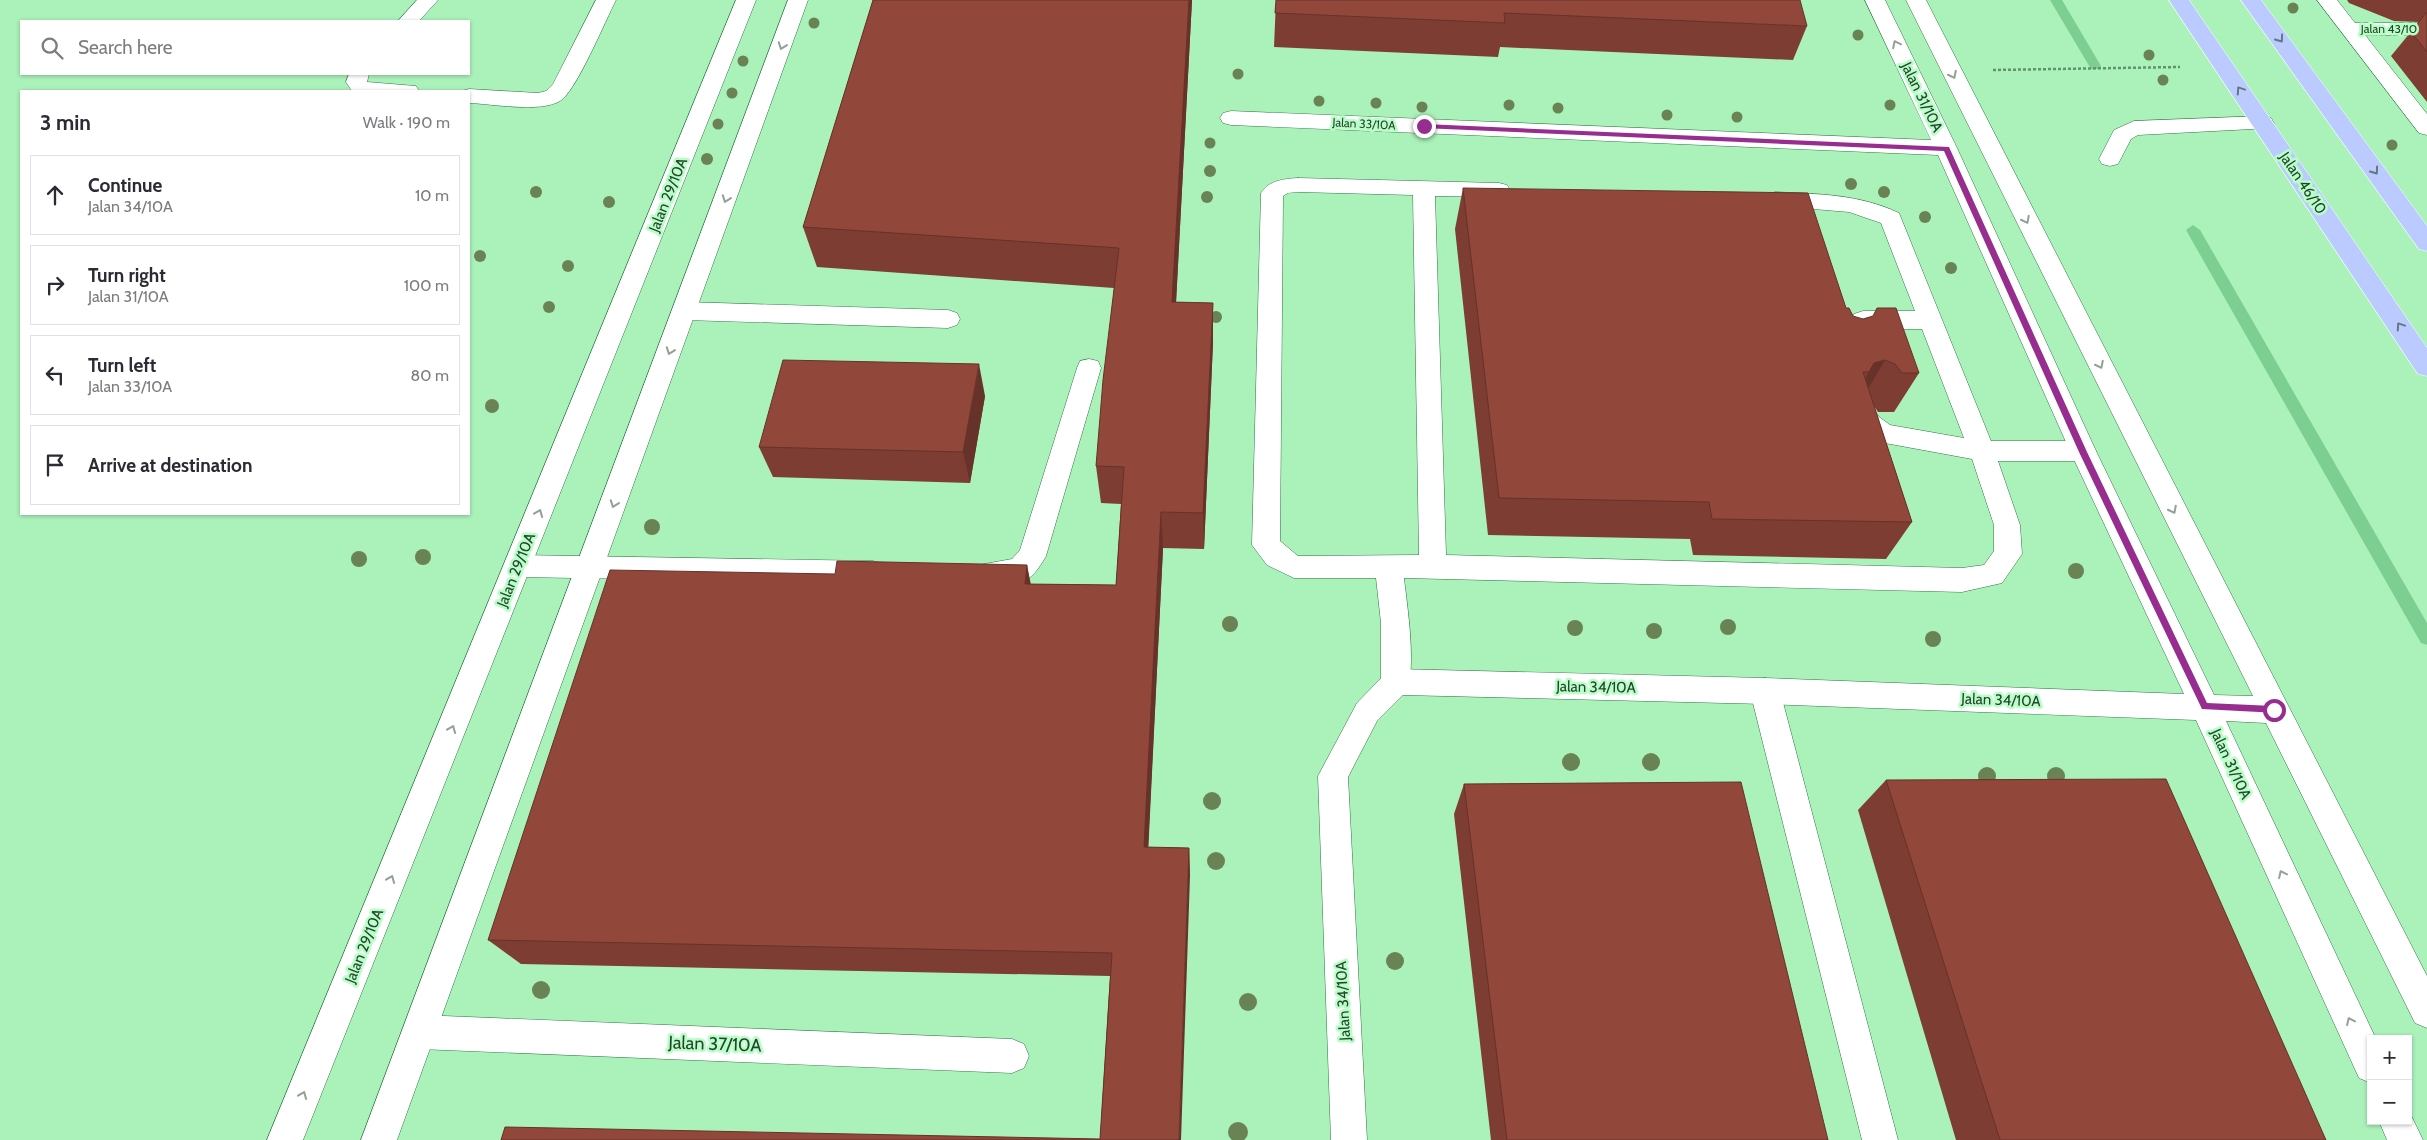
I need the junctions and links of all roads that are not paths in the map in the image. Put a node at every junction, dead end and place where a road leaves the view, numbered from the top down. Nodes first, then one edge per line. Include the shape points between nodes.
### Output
1 (428, 0) edge
2 (606, 0) edge
3 (746, 0) edge
4 (798, 0) edge
5 (1875, 0) edge
6 (1916, 0) edge
7 (2179, 0) edge
8 (2251, 0) edge
9 (2327, 0) edge
10 (409, 20) edge
11 (2350, 29) junction
12 (2427, 29) edge
13 (359, 75) edge
14 (393, 90) edge
15 (470, 96) edge
16 (1232, 118) dead end
17 (2263, 123) junction
18 (2427, 128) edge
19 (1946, 148) junction
20 (2110, 159) dead end
21 (1424, 187) junction
22 (1522, 191) edge
23 (1756, 200) edge
24 (2427, 243) edge
25 (685, 311) junction
26 (948, 319) dead end
27 (1930, 320) junction
28 (1840, 326) edge
29 (2427, 367) edge
30 (1089, 368) dead end
31 (1861, 411) edge
32 (1982, 452) junction
33 (2083, 452) junction
34 (518, 566) junction
35 (1390, 566) junction
36 (1433, 566) junction
37 (590, 567) junction
38 (900, 572) edge
39 (960, 573) edge
40 (1396, 682) junction
41 (1765, 691) junction
42 (2205, 707) junction
43 (2274, 710) junction
44 (2427, 1011) edge
45 (418, 1032) junction
46 (1012, 1056) dead end
47 (2367, 1057) edge
48 (2398, 1125) edge
49 (285, 1140) edge
50 (379, 1140) edge
51 (1349, 1140) edge
52 (1880, 1140) edge
53 (2405, 1140) edge

1 - 10 street
2 - 15 street via 562,87 553,96 538,100
34 -> 3 street, Jalan 29/10A
4 -> 25 street
19 -> 5 street, Jalan 31/10A
6 -> 43 street
17 -> 7 main road, Jalan 46/10
8 -> 24 main road
9 - 11 street
11 - 12 street, Jalan 43/10
11 - 18 street
13 - 14 street via 356,82 361,88
16 - 19 street, Jalan 33/10A
17 - 20 street via 2134,128 2122,135
29 -> 17 main road, Jalan 46/10
19 - 33 street, Jalan 31/10A
21 - 22 street
21 - 35 street via 1298,185 1282,186 1272,193 1266,545 1294,567
21 - 36 street
23 - 27 street via 1844,203 1874,209 1890,218
25 - 26 street
25 -> 37 street
27 - 28 street via 1854,320
27 - 32 street
30 - 39 street via 1032,556 1019,570
31 - 32 street via 1870,424 1884,434
32 - 33 street
32 - 36 street via 2007,525 2008,554 1992,575 1962,580
33 - 42 street, Jalan 31/10A
34 - 37 street
49 -> 34 street, Jalan 29/10A
35 - 36 street
35 - 40 street
37 - 38 street
37 - 45 street
40 - 41 street, Jalan 34/10A
40 - 51 street, Jalan 34/10A via 1367,712 1333,776
41 - 42 street, Jalan 34/10A
41 - 52 street
42 - 43 street, Jalan 34/10A
47 -> 42 street, Jalan 31/10A
43 - 44 street
45 - 46 street, Jalan 37/10A
45 - 50 street
48 - 53 street

